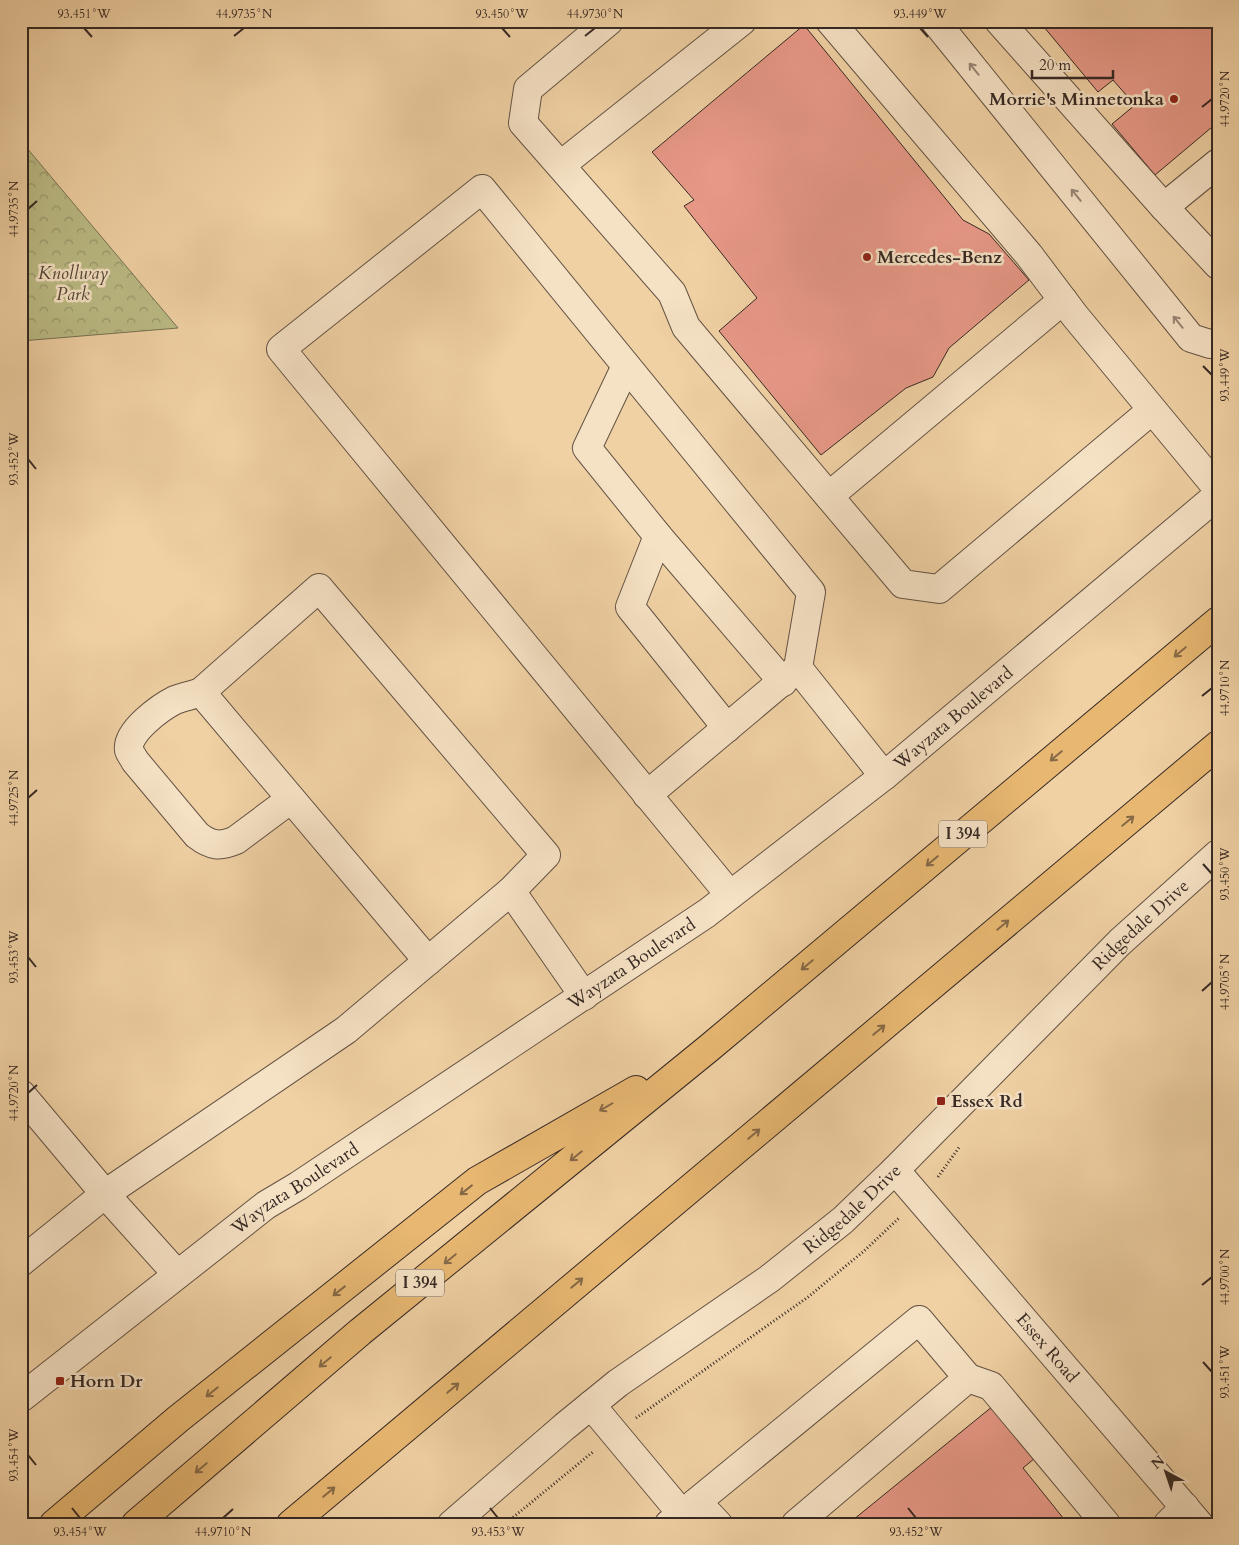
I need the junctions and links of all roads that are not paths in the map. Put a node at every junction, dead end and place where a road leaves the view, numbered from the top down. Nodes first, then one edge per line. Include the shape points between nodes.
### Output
1 (610, 21) edge
2 (742, 21) edge
3 (830, 21) edge
4 (935, 21) edge
5 (999, 21) edge
6 (1218, 163) edge
7 (561, 165) junction
8 (1164, 207) junction
9 (1218, 265) edge
10 (1063, 300) junction
11 (1218, 343) edge
12 (626, 366) junction
13 (1152, 410) junction
14 (1218, 489) edge
15 (1218, 495) edge
16 (829, 496) junction
17 (658, 536) junction
18 (1218, 620) edge
19 (790, 675) junction
20 (202, 692) junction
21 (727, 728) junction
22 (1218, 745) edge
23 (884, 776) junction
24 (647, 795) junction
25 (291, 799) junction
26 (1218, 854) edge
27 (511, 891) junction
28 (730, 896) junction
29 (428, 961) junction
30 (584, 996) junction
31 (709, 1048) junction
32 (21, 1094) edge
33 (895, 1170) junction
34 (105, 1194) junction
35 (21, 1262) edge
36 (177, 1274) junction
37 (968, 1378) junction
38 (21, 1398) edge
39 (592, 1405) junction
40 (682, 1516) edge
41 (1184, 1518) edge
42 (54, 1524) edge
43 (136, 1524) edge
44 (291, 1524) edge
45 (452, 1524) edge
46 (718, 1524) edge
47 (796, 1524) edge
48 (1106, 1524) edge

1 - 7 street via 528,89 524,123
2 - 7 street
3 - 10 street via 1029,255
11 -> 4 street via 1191,338
5 - 8 street
6 - 8 street
7 - 16 street via 672,293 686,326
8 - 9 street
10 - 13 street
10 - 16 street
12 - 17 street via 587,448
12 - 19 street via 811,592
12 - 24 street via 482,190 281,349
13 - 14 street
13 - 16 street via 939,589 903,584
15 - 23 street, Wayzata Boulevard
17 - 19 street
17 - 21 street via 630,607
18 -> 31 highway, I 394
19 - 21 street
19 - 23 street
20 - 25 street
20 - 25 street via 174,701 151,717 138,728 130,740 129,750 197,836 217,846 227,844
20 - 27 street via 319,588 546,855
21 - 24 street
44 -> 22 highway
23 - 28 street, Wayzata Boulevard
24 - 28 street
25 - 29 street
26 - 33 street, Ridgedale Drive via 1120,942
27 - 29 street
27 - 30 street
28 - 30 street, Wayzata Boulevard
29 - 34 street via 346,1030
30 - 36 street, Wayzata Boulevard via 266,1205
31 -> 42 highway via 478,1182 237,1372
31 -> 43 highway, I 394 via 360,1332
32 - 34 street
33 - 39 street, Ridgedale Drive via 843,1220 798,1257 618,1383
33 - 41 street, Essex Road
34 - 35 street
34 - 36 street
36 - 38 street, Wayzata Boulevard
37 - 40 street via 919,1320
37 - 47 street
37 - 48 street via 991,1386
39 - 40 street
39 - 45 street, Ridgedale Drive
40 - 46 street

